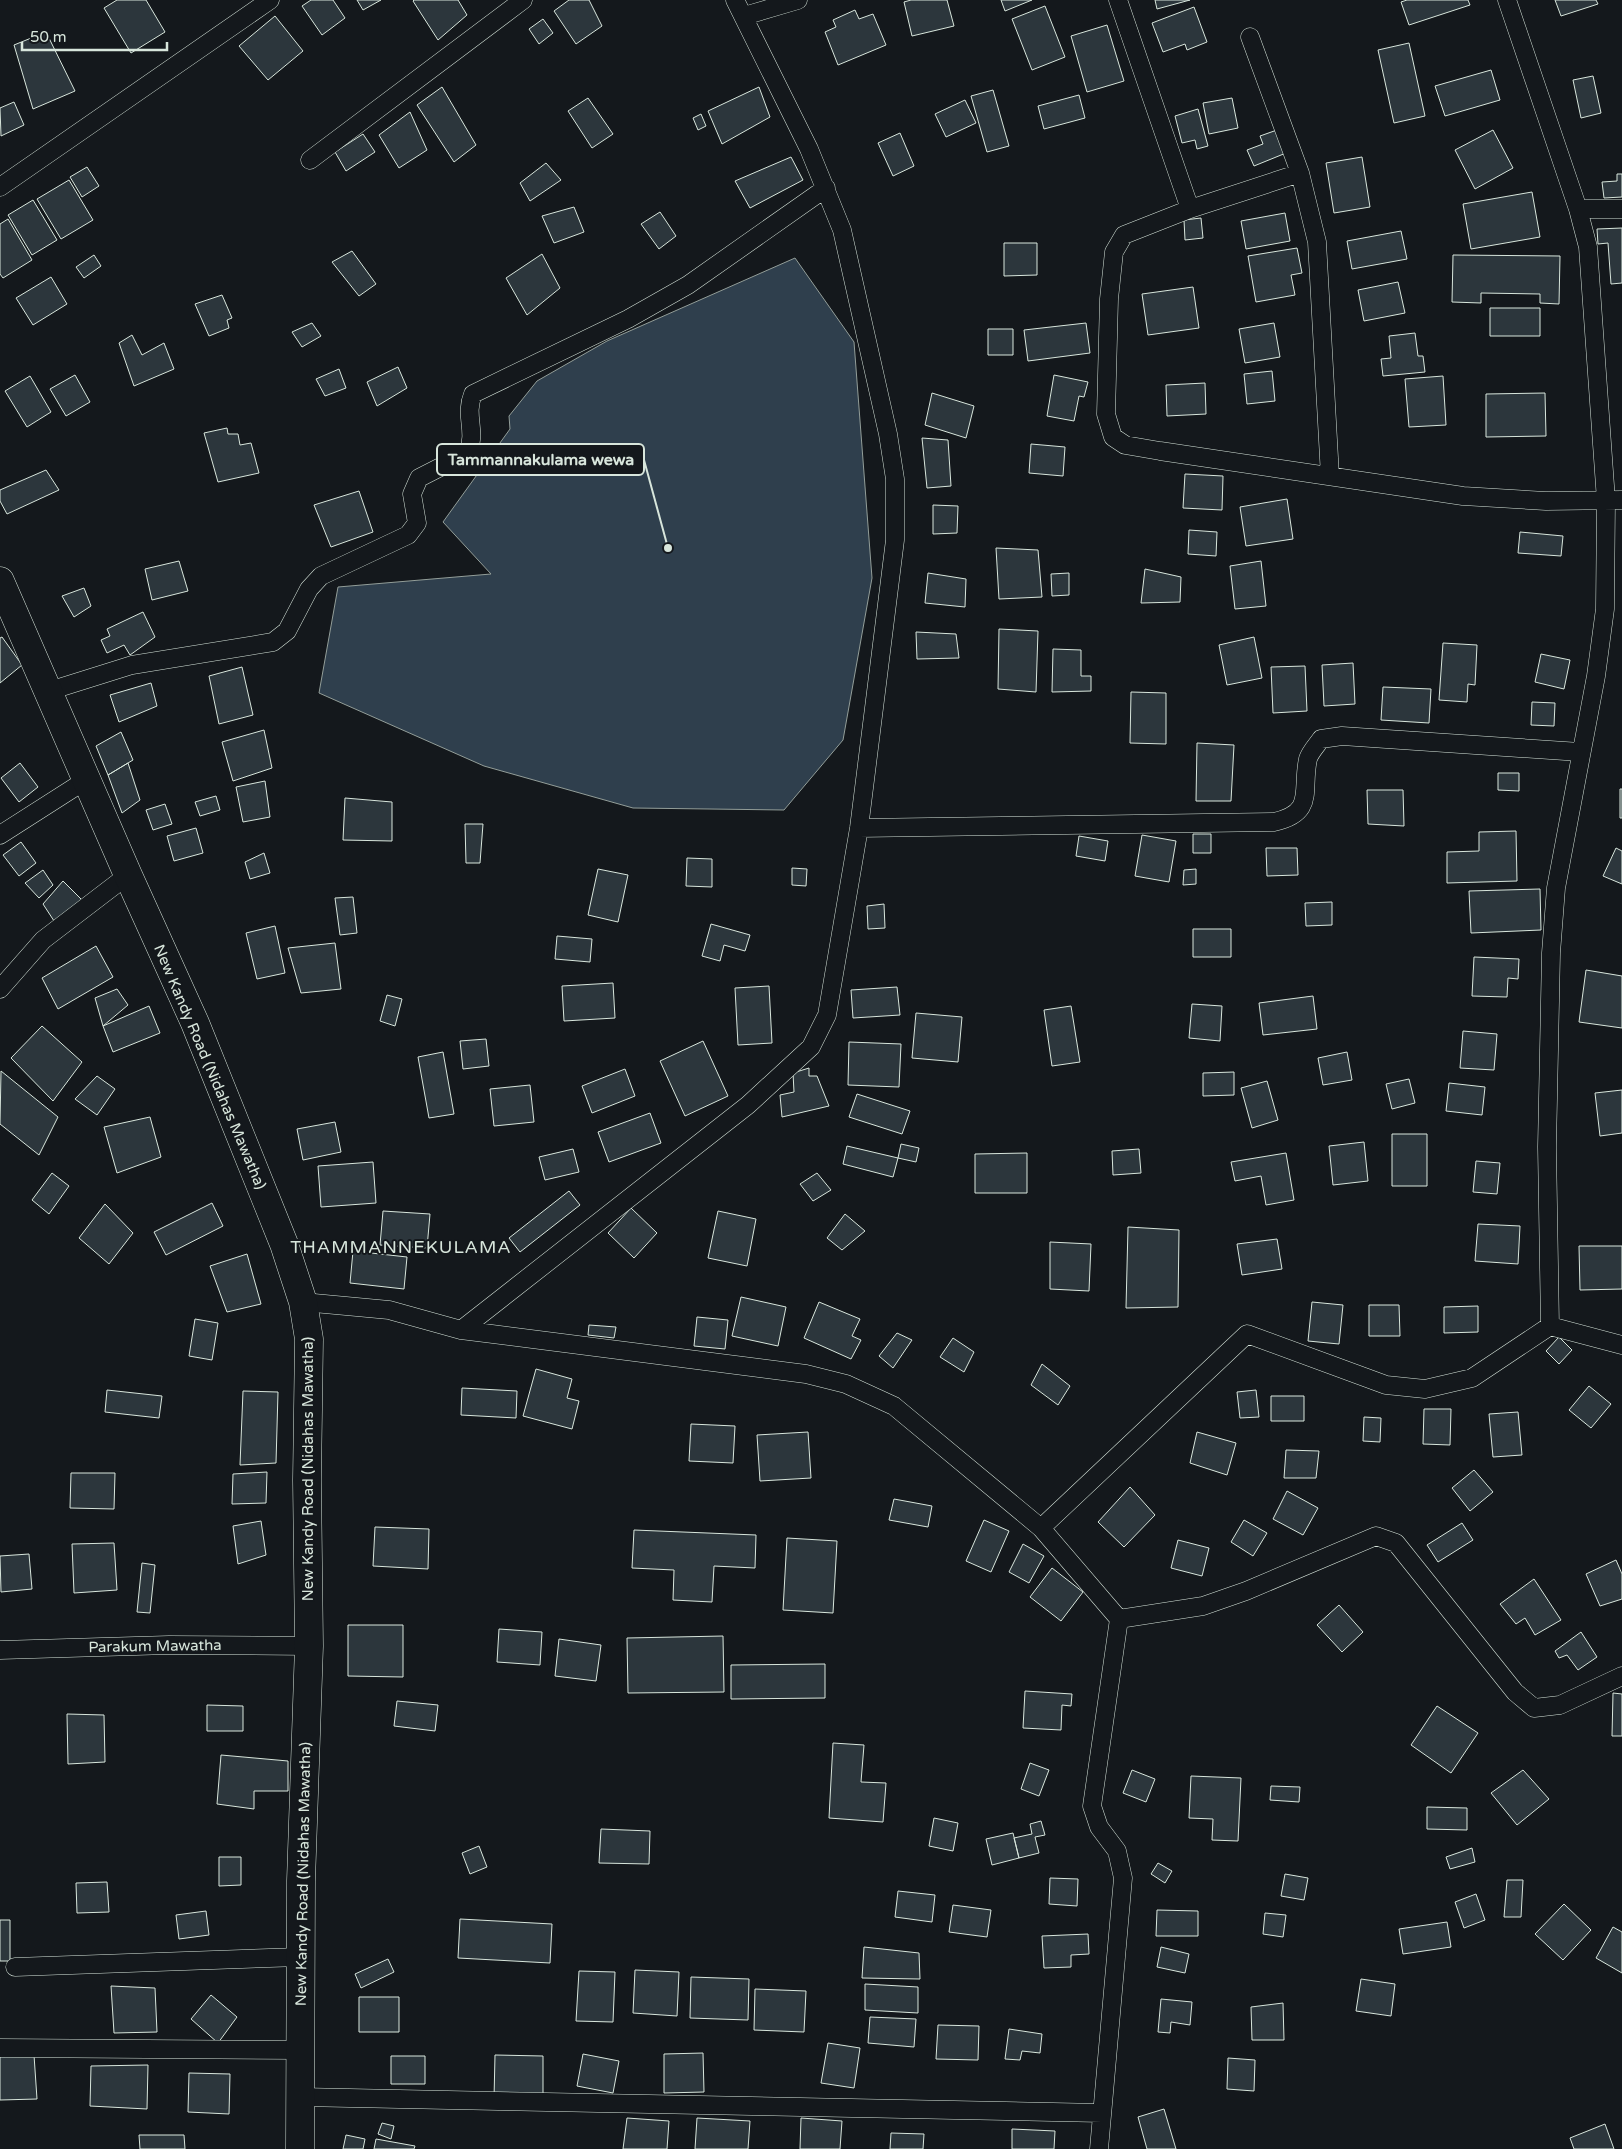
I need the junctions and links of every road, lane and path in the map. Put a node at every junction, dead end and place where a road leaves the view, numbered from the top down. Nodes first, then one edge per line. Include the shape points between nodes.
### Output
1 (270, 0) edge
2 (523, 0) edge
3 (735, 0) edge
4 (798, 0) edge
5 (1118, 0) edge
6 (1507, 0) edge
7 (744, 16) junction
8 (1250, 37) dead end
9 (310, 160) dead end
10 (1300, 173) junction
11 (0, 187) edge
12 (826, 188) junction
13 (1190, 209) junction
14 (1622, 209) edge
15 (1578, 210) junction
16 (1330, 476) junction
17 (1614, 500) edge
18 (0, 581) edge
19 (48, 691) junction
20 (1580, 752) junction
21 (86, 780) junction
22 (859, 828) junction
23 (0, 835) edge
24 (128, 876) junction
25 (0, 989) edge
26 (303, 1302) junction
27 (1550, 1326) junction
28 (461, 1330) junction
29 (1622, 1346) edge
30 (1041, 1528) junction
31 (1119, 1618) junction
32 (309, 1646) junction
33 (0, 1650) edge
34 (1622, 1676) edge
35 (300, 1957) junction
36 (15, 1967) dead end
37 (0, 2048) edge
38 (299, 2050) junction
39 (300, 2097) junction
40 (1102, 2113) junction
41 (300, 2149) edge
42 (1099, 2149) edge

1 - 11 street
2 - 9 street
3 - 7 street
4 - 7 street
5 - 13 street
6 - 15 street
7 - 12 street
8 - 10 street
10 - 13 street
10 - 16 street via 1317,242
12 - 19 street via 688,285 628,319 473,394 468,406 473,441 468,453 419,478 412,494 417,523 408,536 321,576 309,589 287,631 273,642 132,666
12 - 22 street via 842,230 896,479 895,540
13 - 16 street via 1124,235 1114,252 1108,299 1105,383 1106,414 1113,437 1125,445
14 - 15 street
15 - 17 street via 1588,247
16 - 17 street via 1462,496 1546,502
17 - 20 street via 1596,676
18 - 19 main road, New Kandy Road (Nidahas Mawatha)
19 - 21 main road, New Kandy Road (Nidahas Mawatha)
20 - 22 street via 1342,736 1321,740 1308,757 1305,799 1299,811 1288,819 1274,822
20 - 27 street via 1556,888 1550,953 1547,1147
21 - 23 street
21 - 24 main road, New Kandy Road (Nidahas Mawatha)
22 - 28 street via 827,1014 811,1047 748,1105
24 - 25 street via 43,940
24 - 26 main road, New Kandy Road (Nidahas Mawatha) via 213,1066 284,1244
26 - 28 street via 389,1310
26 - 32 main road, New Kandy Road (Nidahas Mawatha) via 309,1339
27 - 29 street
27 - 30 street via 1472,1378 1425,1389 1386,1385 1247,1334
28 - 30 street via 806,1374 846,1384 894,1406
30 - 31 street
31 - 34 street via 1202,1606 1246,1591 1376,1536 1396,1543 1515,1692 1534,1708 1560,1705
31 - 40 street via 1092,1806 1100,1827 1117,1852 1123,1878
32 - 33 street, Parakum Mawatha via 169,1645
32 - 35 main road, New Kandy Road (Nidahas Mawatha)
35 - 36 street
35 - 38 main road, New Kandy Road (Nidahas Mawatha)
37 - 38 street
38 - 39 main road, New Kandy Road (Nidahas Mawatha)
39 - 40 street
39 - 41 main road, New Kandy Road (Nidahas Mawatha)
40 - 42 street

